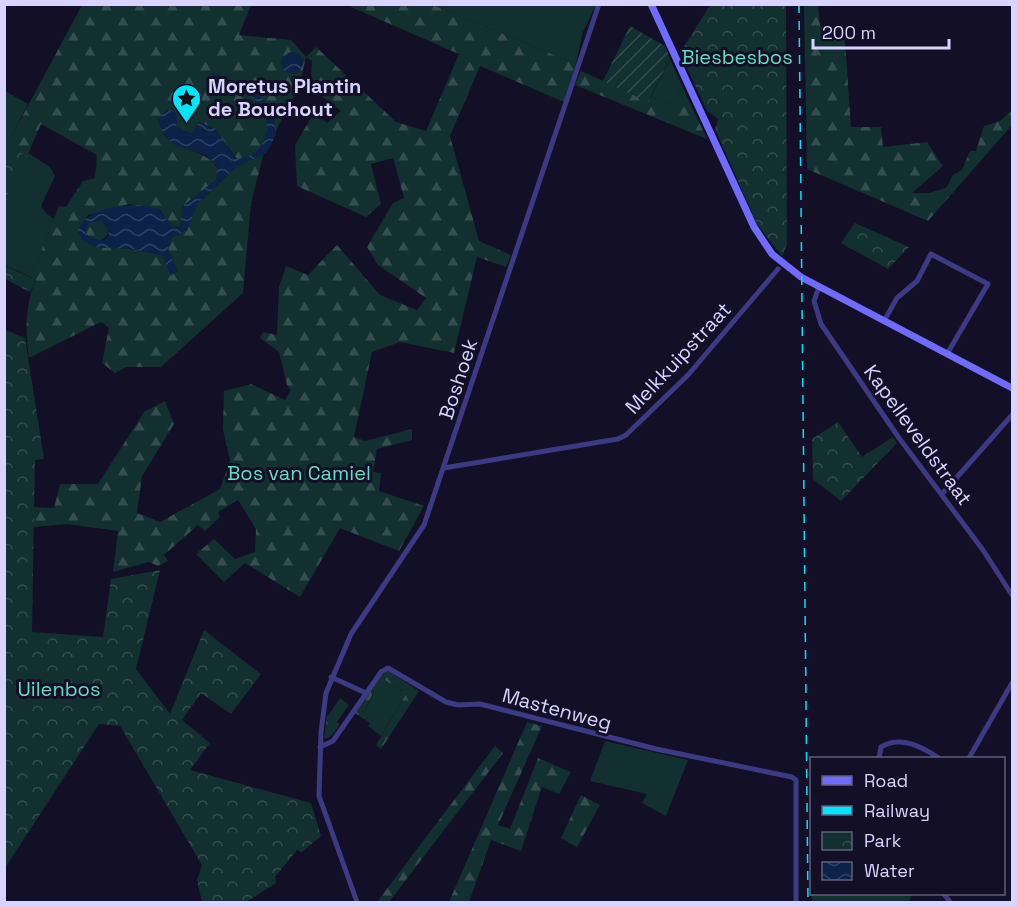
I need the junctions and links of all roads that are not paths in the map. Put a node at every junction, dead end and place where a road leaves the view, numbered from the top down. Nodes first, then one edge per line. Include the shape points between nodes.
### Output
1 (599, 4) edge
2 (651, 4) edge
3 (778, 269) dead end
4 (819, 287) junction
5 (884, 321) junction
6 (947, 354) junction
7 (1012, 388) edge
8 (1012, 415) edge
9 (444, 468) junction
10 (942, 495) junction
11 (1012, 595) edge
12 (331, 677) junction
13 (1012, 683) edge
14 (366, 693) junction
15 (320, 747) junction
16 (879, 757) edge
17 (936, 757) edge
18 (970, 757) edge
19 (357, 903) edge
20 (796, 903) edge

1 - 9 street, Boshoek
2 - 4 street via 758,236 780,262
3 - 9 street, Melkkuipstraat via 688,375 626,435
4 - 5 street
4 - 10 street, Kapelleveldstraat via 814,301 820,324
5 - 6 street
5 - 6 street via 897,298 917,281 931,254 988,284
6 - 7 street
8 - 10 street
9 - 12 street, Boshoek via 424,525 359,620
10 - 11 street, Kapelleveldstraat
12 - 14 street
12 - 15 street, Boshoek via 322,712
13 - 18 street
14 - 15 street via 333,741
14 - 20 street, Mastenweg via 388,668 454,705 480,704 571,729 787,775 796,780
15 - 19 street, Boshoek via 319,796
16 - 17 street via 881,747 894,742 923,748

